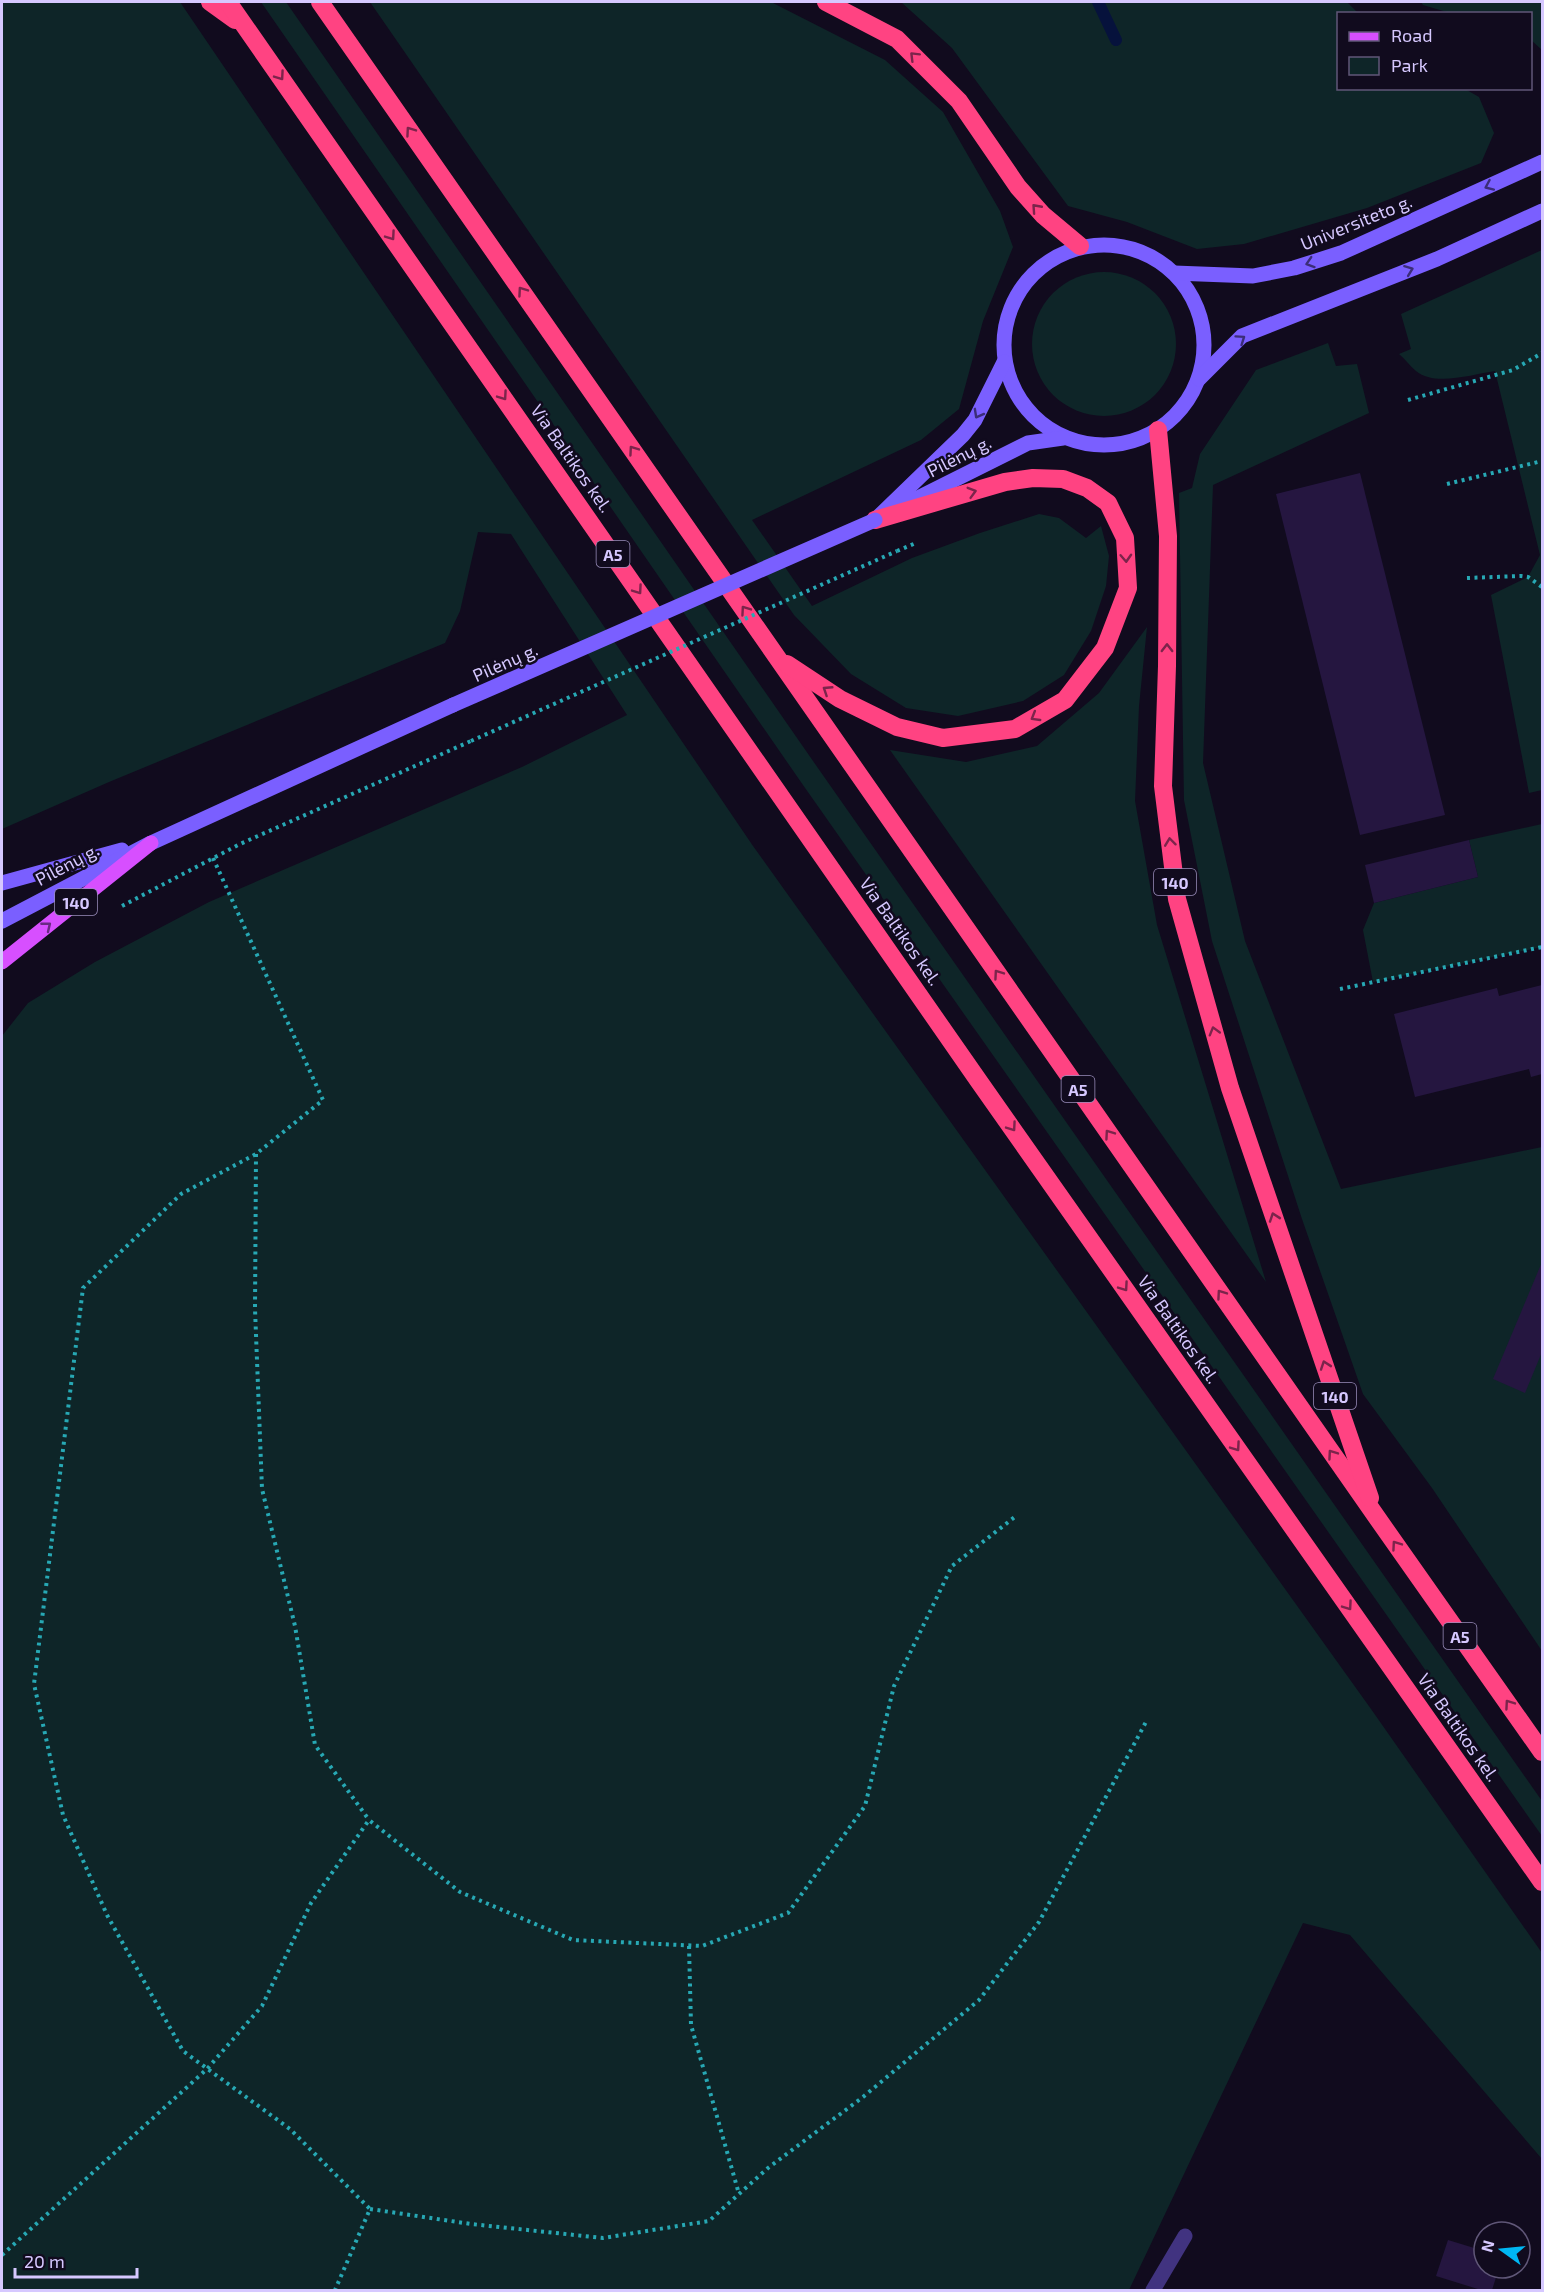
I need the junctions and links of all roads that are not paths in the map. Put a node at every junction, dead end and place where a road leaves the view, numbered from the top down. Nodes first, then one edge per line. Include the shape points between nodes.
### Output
1 (210, 2) edge
2 (228, 2) edge
3 (320, 2) edge
4 (826, 2) edge
5 (247, 28) junction
6 (1542, 162) edge
7 (1542, 211) edge
8 (1080, 246) junction
9 (1174, 273) junction
10 (1004, 362) junction
11 (1198, 379) junction
12 (1158, 430) junction
13 (1063, 438) junction
14 (875, 520) junction
15 (778, 658) junction
16 (152, 843) junction
17 (2, 883) edge
18 (2, 921) edge
19 (2, 962) edge
20 (1378, 1520) junction
21 (1542, 1752) edge
22 (1542, 1882) edge
23 (1185, 2236) dead end
24 (1153, 2290) edge

1 - 5 highway
2 - 5 highway, Via Baltikos kel. / A5
15 -> 3 highway, A5
8 -> 4 highway via 1042,215 959,101 897,39
5 -> 22 highway, Via Baltikos kel. / A5 via 978,1080
6 -> 9 main road, Universiteto g. via 1341,253 1294,268 1253,276
11 -> 7 main road via 1242,336 1437,259
8 - 9 main road via 1130,247 1154,257
8 - 10 main road via 1052,258 1029,277 1012,303 1003,331
9 - 11 main road via 1192,296 1202,322 1205,351
10 - 13 main road via 1015,393 1036,420
10 -> 14 main road, Pilėnų g. via 975,420 963,435
11 - 12 main road via 1182,408
12 - 13 main road via 1128,443 1095,446
20 -> 12 highway, 140 via 1230,1088 1177,899 1163,786 1168,536
13 - 14 main road, Pilėnų g. via 1028,443
14 -> 15 highway, 140 via 1005,482 1063,479 1087,488 1108,503 1125,538 1128,588 1105,648 1065,700 1015,729 943,738 897,727 840,699
14 - 16 main road, Pilėnų g. / 140, bridge via 453,705
20 -> 15 highway, A5
16 - 17 main road, Pilėnų g.
16 - 18 main road, Pilėnų g.
19 -> 16 main road, 140
21 -> 20 highway, A5
23 - 24 street

